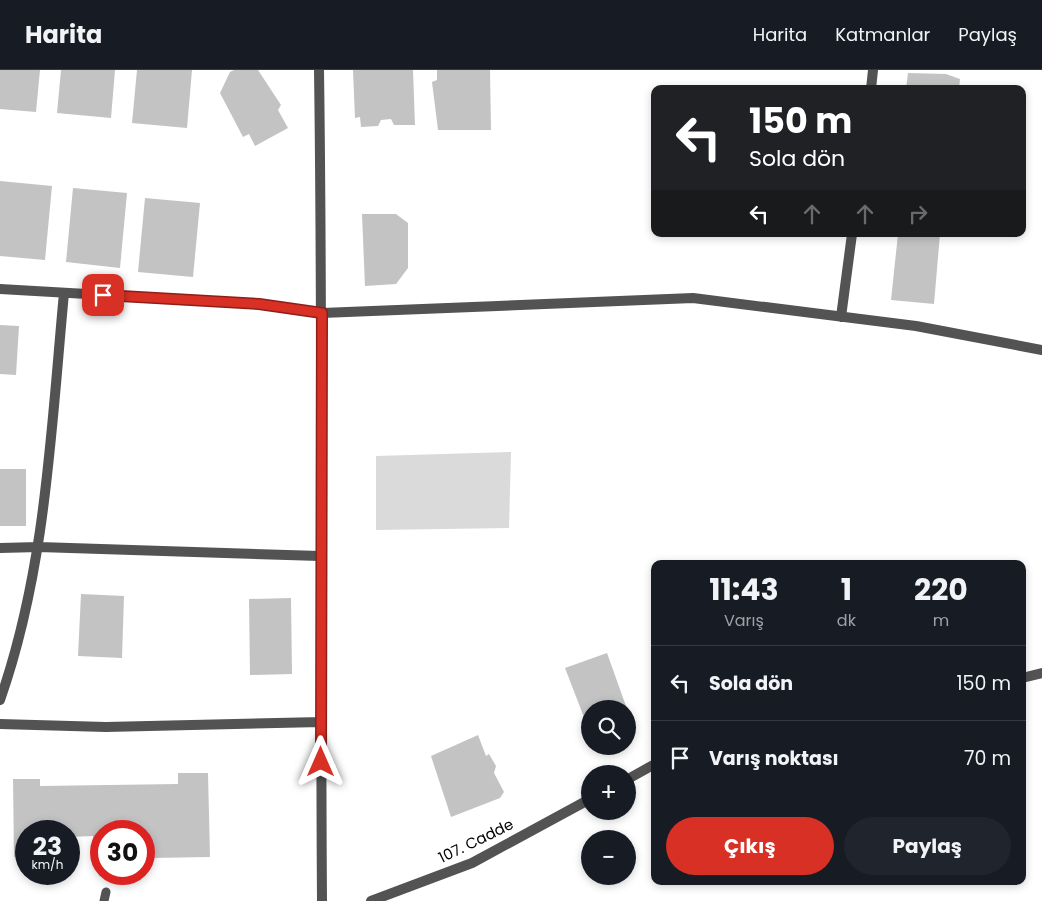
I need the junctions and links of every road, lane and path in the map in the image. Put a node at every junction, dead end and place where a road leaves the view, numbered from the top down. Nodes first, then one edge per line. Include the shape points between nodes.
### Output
1 (319, 70) edge
2 (873, 70) edge
3 (871, 85) edge
4 (852, 237) edge
5 (0, 289) edge
6 (64, 293) junction
7 (322, 313) junction
8 (841, 317) junction
9 (1042, 350) edge
10 (39, 547) junction
11 (0, 548) edge
12 (320, 556) junction
13 (1042, 672) edge
14 (1026, 677) edge
15 (0, 700) edge
16 (320, 722) junction
17 (0, 724) edge
18 (651, 766) edge
19 (636, 775) edge
20 (581, 804) edge
21 (322, 901) edge
22 (371, 901) edge

1 - 7 street
2 - 3 street
4 - 8 street
5 - 6 street
6 - 7 street via 259,304
6 - 10 street
7 - 8 street via 693,298
7 - 12 street
8 - 9 street via 916,326
10 - 11 street
10 - 12 street
10 - 15 street via 28,604
12 - 16 street
13 - 14 street
16 - 17 street via 106,727
16 - 21 street
18 - 19 street
20 - 22 street, 107. Cadde via 472,863

